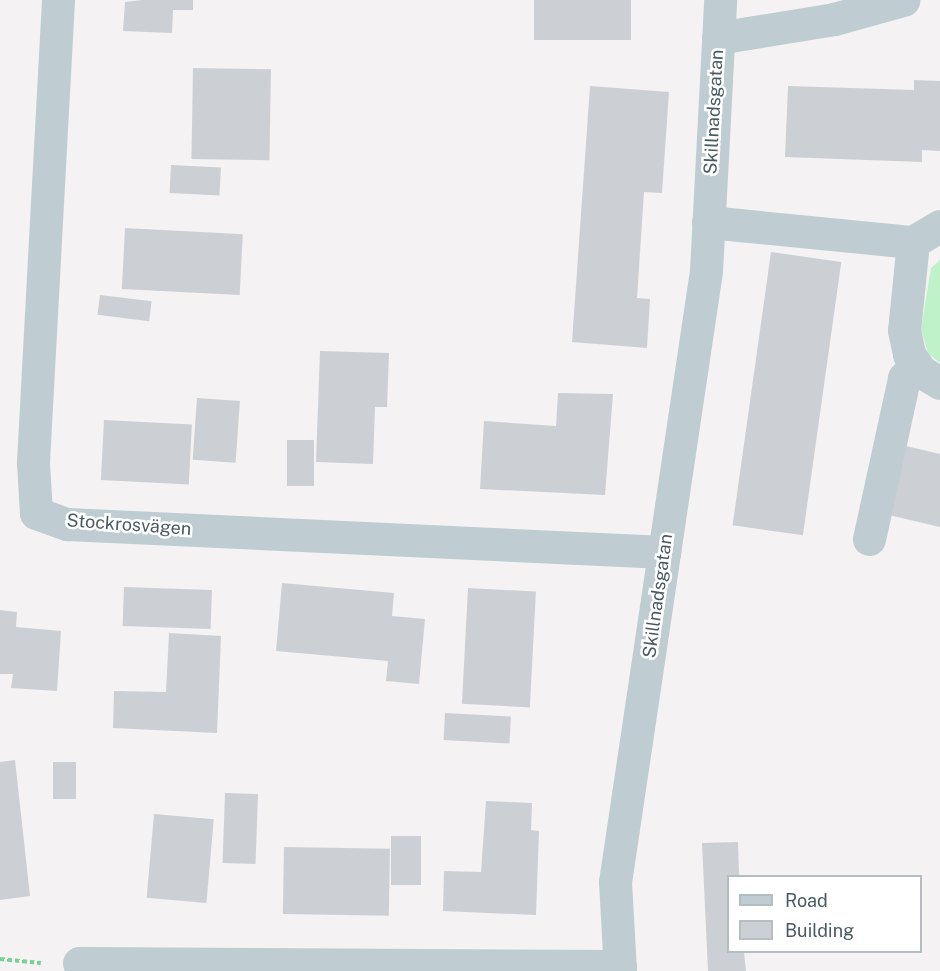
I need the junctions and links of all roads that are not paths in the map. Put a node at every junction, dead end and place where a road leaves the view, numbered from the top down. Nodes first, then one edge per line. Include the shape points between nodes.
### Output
1 (58, 0) edge
2 (720, 0) edge
3 (903, 0) edge
4 (718, 38) junction
5 (708, 222) junction
6 (927, 234) edge
7 (928, 374) edge
8 (868, 539) dead end
9 (664, 552) junction
10 (79, 963) dead end
11 (620, 969) edge

1 - 9 street, Stockrosvägen via 33,463 36,513 67,524
2 - 4 street, Skillnadsgatan
3 - 4 street, Skillnadsgatan via 834,19
4 - 5 street, Skillnadsgatan
5 - 6 street
5 - 9 street, Skillnadsgatan via 705,271
6 - 7 street via 904,330
7 - 8 street via 904,378
9 - 11 street, Skillnadsgatan via 615,882
10 - 11 street

